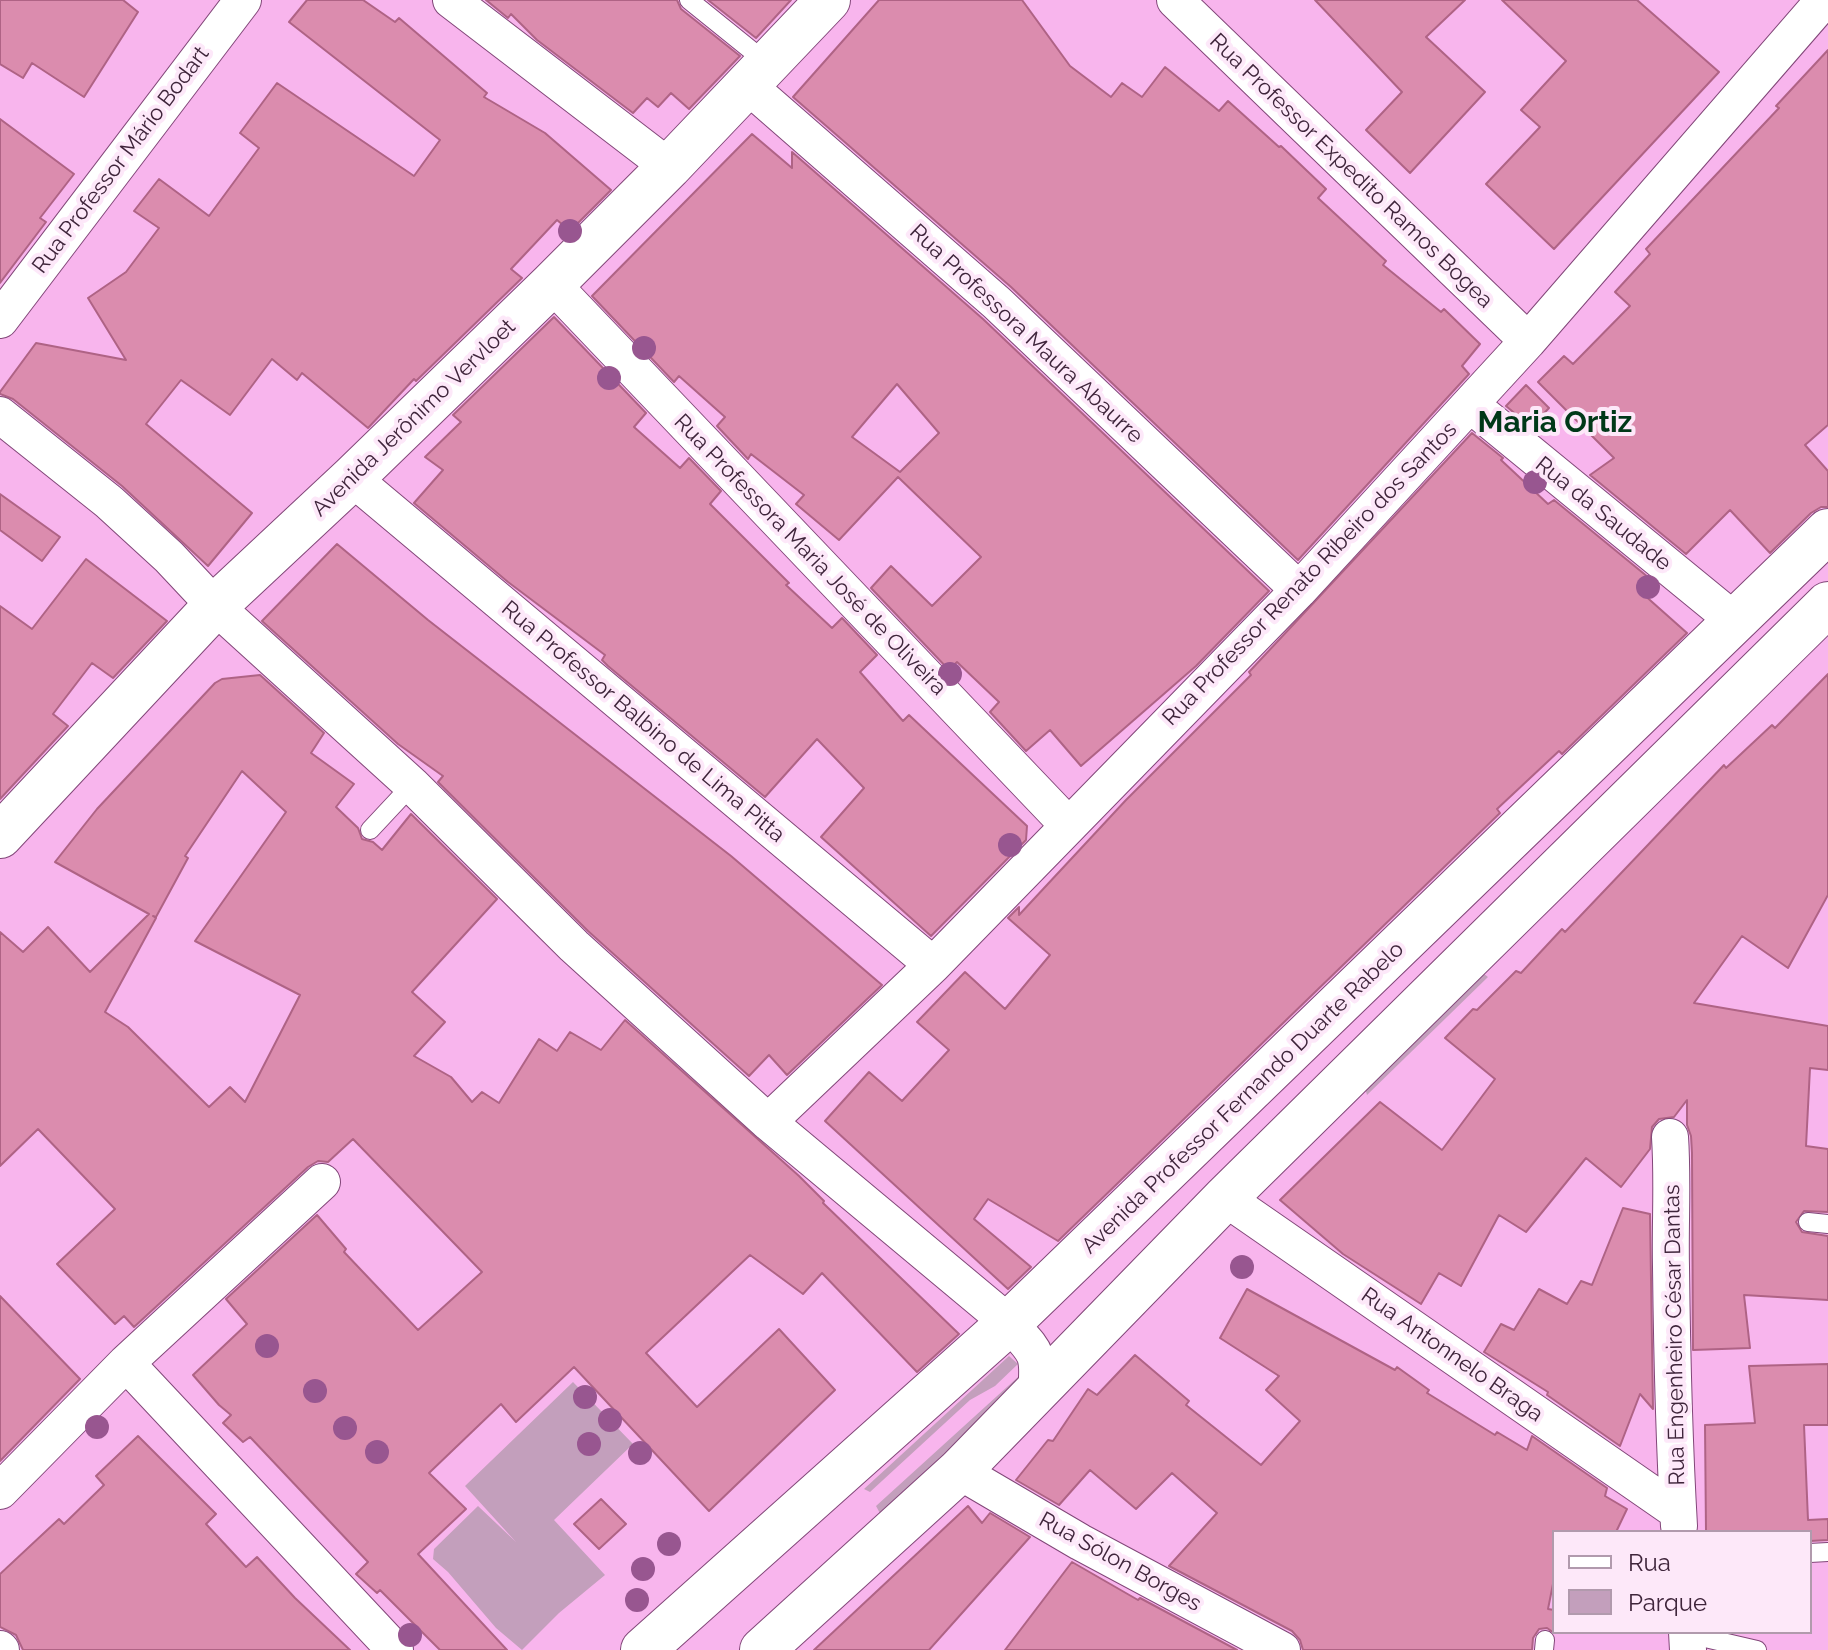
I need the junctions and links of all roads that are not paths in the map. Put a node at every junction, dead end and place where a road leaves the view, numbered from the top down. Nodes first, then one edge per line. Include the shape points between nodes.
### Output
1 (243, 0) edge
2 (451, 0) edge
3 (689, 0) edge
4 (828, 0) edge
5 (1175, 0) edge
6 (1824, 0) edge
7 (756, 73) junction
8 (669, 167) junction
9 (552, 284) junction
10 (0, 320) edge
11 (1528, 341) junction
12 (1471, 405) junction
13 (0, 415) edge
14 (352, 478) junction
15 (1828, 531) edge
16 (1299, 590) junction
17 (1828, 604) edge
18 (215, 606) junction
19 (1736, 622) junction
20 (412, 785) junction
21 (1068, 825) junction
22 (370, 830) dead end
23 (0, 836) edge
24 (933, 965) junction
25 (768, 1122) junction
26 (1670, 1137) dead end
27 (322, 1182) dead end
28 (1225, 1198) junction
29 (1808, 1222) dead end
30 (1828, 1224) edge
31 (1009, 1323) junction
32 (126, 1363) junction
33 (1036, 1391) junction
34 (959, 1471) junction
35 (0, 1491) edge
36 (1679, 1522) edge
37 (1688, 1639) edge
38 (395, 1650) edge
39 (643, 1650) edge
40 (762, 1650) edge
41 (1282, 1650) edge
42 (1757, 1650) edge

1 - 10 street, Rua Professor Mário Bodart
2 - 8 street
3 - 7 lane
4 - 7 street, Avenida Jerônimo Vervloet
5 - 11 street, Rua Professor Expedito Ramos Bogea
6 - 11 street, Rua Professor Renato Ribeiro dos Santos
7 - 8 street, Avenida Jerônimo Vervloet
7 - 16 street, Rua Professora Maura Abaurre
8 - 9 street, Avenida Jerônimo Vervloet
9 - 14 street, Avenida Jerônimo Vervloet
9 - 21 street, Rua Professora Maria José de Oliveira
11 - 12 street, Rua Professor Renato Ribeiro dos Santos
12 - 16 street, Rua Professor Renato Ribeiro dos Santos
12 - 19 street, Rua da Saudade
13 - 18 street via 109,502
14 - 18 street, Avenida Jerônimo Vervloet
14 - 24 street, Rua Professor Balbino de Lima Pitta
15 - 19 street, Avenida Professor Fernando Duarte Rabelo
16 - 21 street, Rua Professor Renato Ribeiro dos Santos
17 - 28 street
18 - 20 street
18 - 23 street, Avenida Jerônimo Vervloet
19 - 31 street, Avenida Professor Fernando Duarte Rabelo
20 - 22 lane
20 - 25 street via 574,946
21 - 24 street, Rua Professor Renato Ribeiro dos Santos
24 - 25 street, Rua Professor Renato Ribeiro dos Santos
25 - 31 street
26 - 36 street, Rua Engenheiro César Dantas
27 - 32 street
28 - 33 street
28 - 36 street, Rua Antonnelo Braga
29 - 30 lane
31 - 33 street via 1039,1363
31 - 39 street, Avenida Professor Fernando Duarte Rabelo
32 - 35 street
32 - 38 street
33 - 34 street
34 - 40 street
34 - 41 street, Rua Sólon Borges
37 - 42 lane

